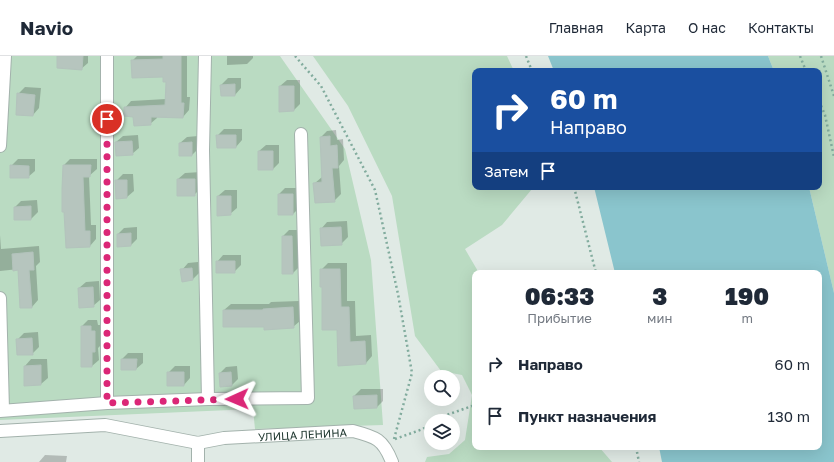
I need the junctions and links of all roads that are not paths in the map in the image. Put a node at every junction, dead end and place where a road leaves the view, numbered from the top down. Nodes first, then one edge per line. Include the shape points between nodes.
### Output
1 (5, 56) edge
2 (107, 56) edge
3 (205, 56) edge
4 (301, 134) dead end
5 (0, 146) edge
6 (0, 298) edge
7 (208, 399) junction
8 (107, 403) junction
9 (2, 410) edge
10 (0, 431) edge
11 (198, 443) junction
12 (198, 462) edge
13 (392, 462) edge

1 - 5 street
2 - 8 street
3 - 7 street via 203,150
4 - 7 street via 308,398
6 - 9 street
7 - 8 street
8 - 9 street
10 - 11 street, УЛИЦА ЛЕНИНА via 104,425
11 - 12 street
11 - 13 street, УЛИЦА ЛЕНИНА via 224,438 353,431 388,441

